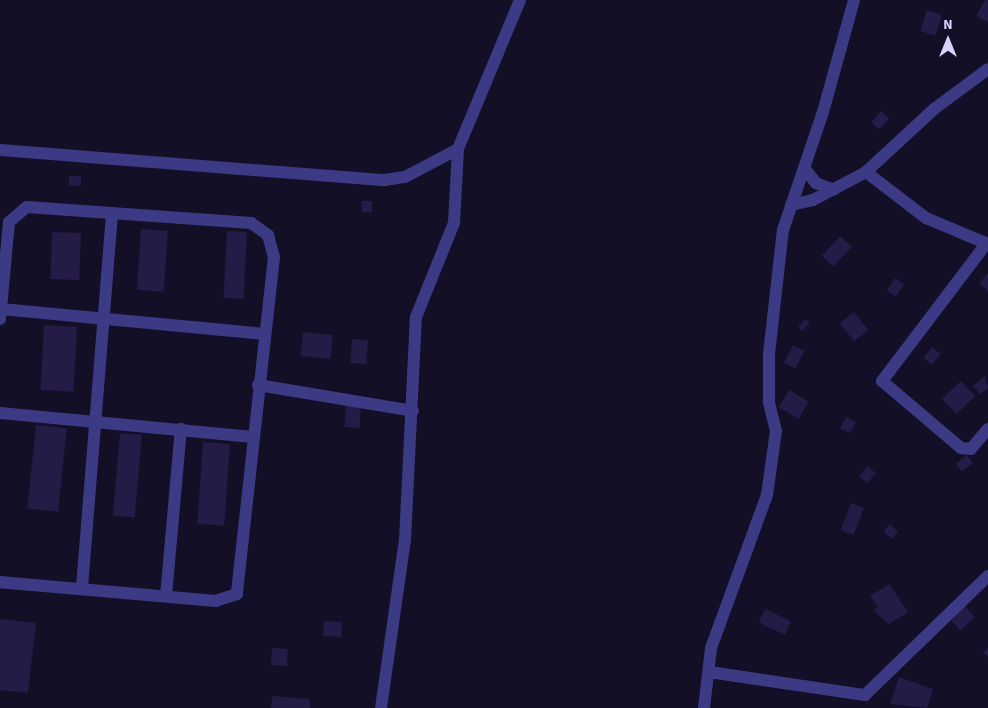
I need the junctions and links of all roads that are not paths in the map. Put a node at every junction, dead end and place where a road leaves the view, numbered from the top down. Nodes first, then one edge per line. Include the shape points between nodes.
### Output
1 (520, 0) edge
2 (854, 0) edge
3 (988, 69) edge
4 (458, 149) junction
5 (0, 150) edge
6 (805, 169) junction
7 (866, 172) junction
8 (834, 190) junction
9 (791, 205) junction
10 (112, 213) junction
11 (987, 244) edge
12 (1, 314) edge
13 (102, 319) junction
14 (265, 334) junction
15 (258, 385) junction
16 (412, 411) junction
17 (0, 413) edge
18 (94, 423) junction
19 (181, 429) junction
20 (988, 429) edge
21 (253, 437) junction
22 (988, 576) edge
23 (0, 582) edge
24 (82, 586) junction
25 (166, 596) junction
26 (709, 672) junction
27 (381, 708) edge
28 (704, 708) edge

1 - 4 street
2 - 6 street
3 - 7 street via 934,108
4 - 5 street via 405,177 385,180
4 - 16 street via 454,223 416,317
6 - 8 street via 816,183
6 - 9 street
7 - 8 street
7 - 11 street via 926,218
8 - 9 street
9 - 26 street via 779,254 769,354 769,402 776,430 767,495 711,648
10 - 12 street via 27,207 17,212 10,222
10 - 13 street
10 - 14 street via 251,223 268,235 274,256
11 - 20 street via 882,382 961,448 971,449
12 - 13 street
13 - 14 street
13 - 18 street
14 - 15 street
15 - 16 street
15 - 21 street
16 - 27 street via 404,540
17 - 18 street
18 - 19 street
18 - 24 street
19 - 21 street
19 - 25 street
21 - 25 street via 237,594 216,601
22 - 26 street via 865,695
23 - 24 street
24 - 25 street
26 - 28 street

